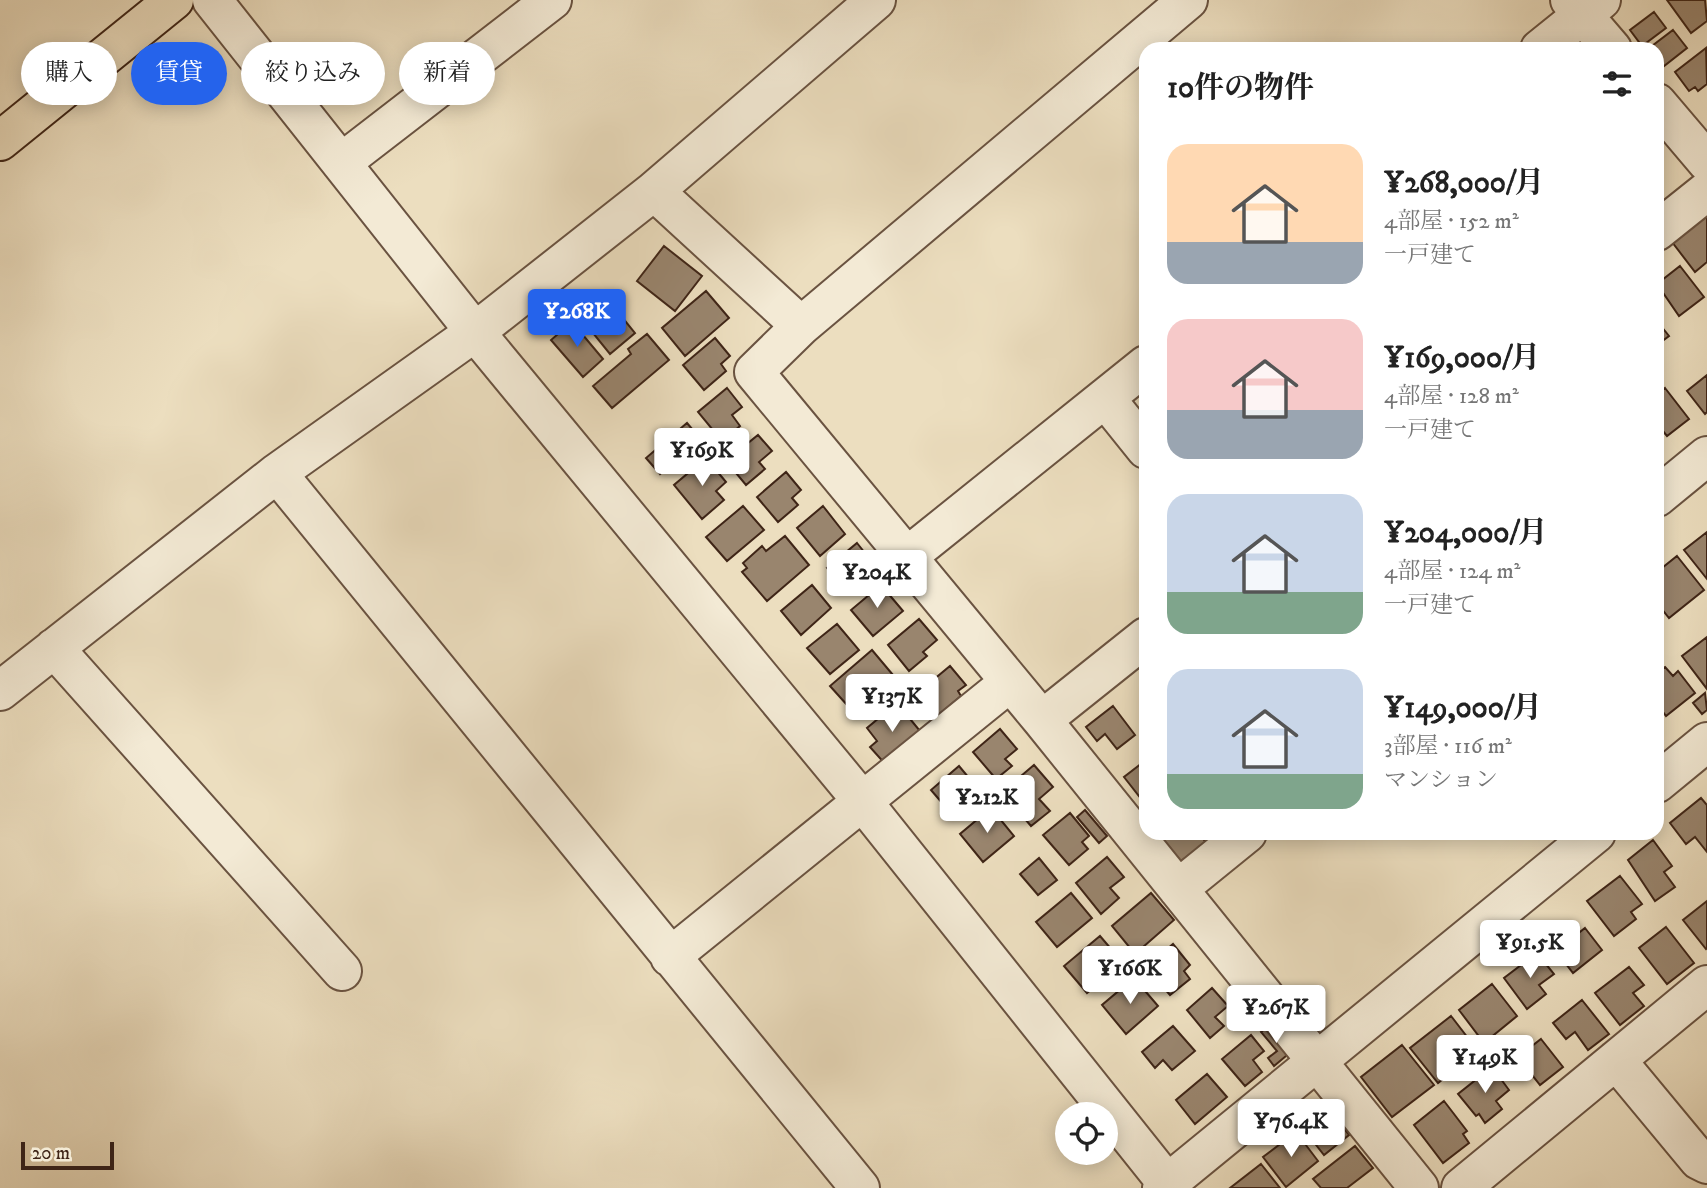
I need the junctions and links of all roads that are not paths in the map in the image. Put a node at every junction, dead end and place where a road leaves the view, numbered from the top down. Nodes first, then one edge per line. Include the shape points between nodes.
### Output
1 (174, 0) edge
2 (212, 0) edge
3 (552, 0) edge
4 (876, 0) edge
5 (1188, 0) edge
6 (1585, 5) edge
7 (1547, 42) edge
8 (1608, 42) edge
9 (1664, 111) edge
10 (0, 141) edge
11 (1707, 162) edge
12 (341, 163) junction
13 (654, 191) junction
14 (1707, 191) edge
15 (1664, 225) edge
16 (801, 326) junction
17 (475, 332) junction
18 (1139, 371) edge
19 (1105, 398) junction
20 (1139, 440) edge
21 (1707, 456) edge
22 (277, 473) junction
23 (1664, 491) edge
24 (908, 556) junction
25 (1139, 643) edge
26 (54, 649) junction
27 (1010, 682) junction
28 (0, 691) edge
29 (1042, 720) junction
30 (1707, 743) edge
31 (1664, 777) edge
32 (863, 802) junction
33 (1238, 840) edge
34 (1587, 840) edge
35 (1178, 889) junction
36 (670, 957) junction
37 (342, 971) dead end
38 (1707, 985) edge
39 (1319, 1060) junction
40 (1616, 1060) junction
41 (1707, 1164) edge
42 (1167, 1187) edge
43 (860, 1188) edge
44 (1419, 1188) edge
45 (1461, 1188) edge

1 - 10 highway
2 - 12 street
3 - 12 street
4 - 13 street
5 - 16 street
6 - 7 street
6 - 8 street
9 - 11 street
12 - 17 street
13 - 16 street
13 - 17 street
14 - 15 street
16 - 24 street via 754,372
17 - 22 street
17 - 32 street
18 - 19 street
19 - 20 street
19 - 24 street
21 - 23 street
22 - 26 street
22 - 36 street
24 - 27 street
25 - 29 street
26 - 28 street
26 - 37 street
27 - 29 street
27 - 32 street
29 - 35 street
30 - 31 street
32 - 36 street
32 - 42 street
33 - 35 street
34 - 39 street
35 - 39 street
36 - 43 street
38 - 40 street
39 - 42 street
39 - 44 street
40 - 41 street
40 - 45 street

